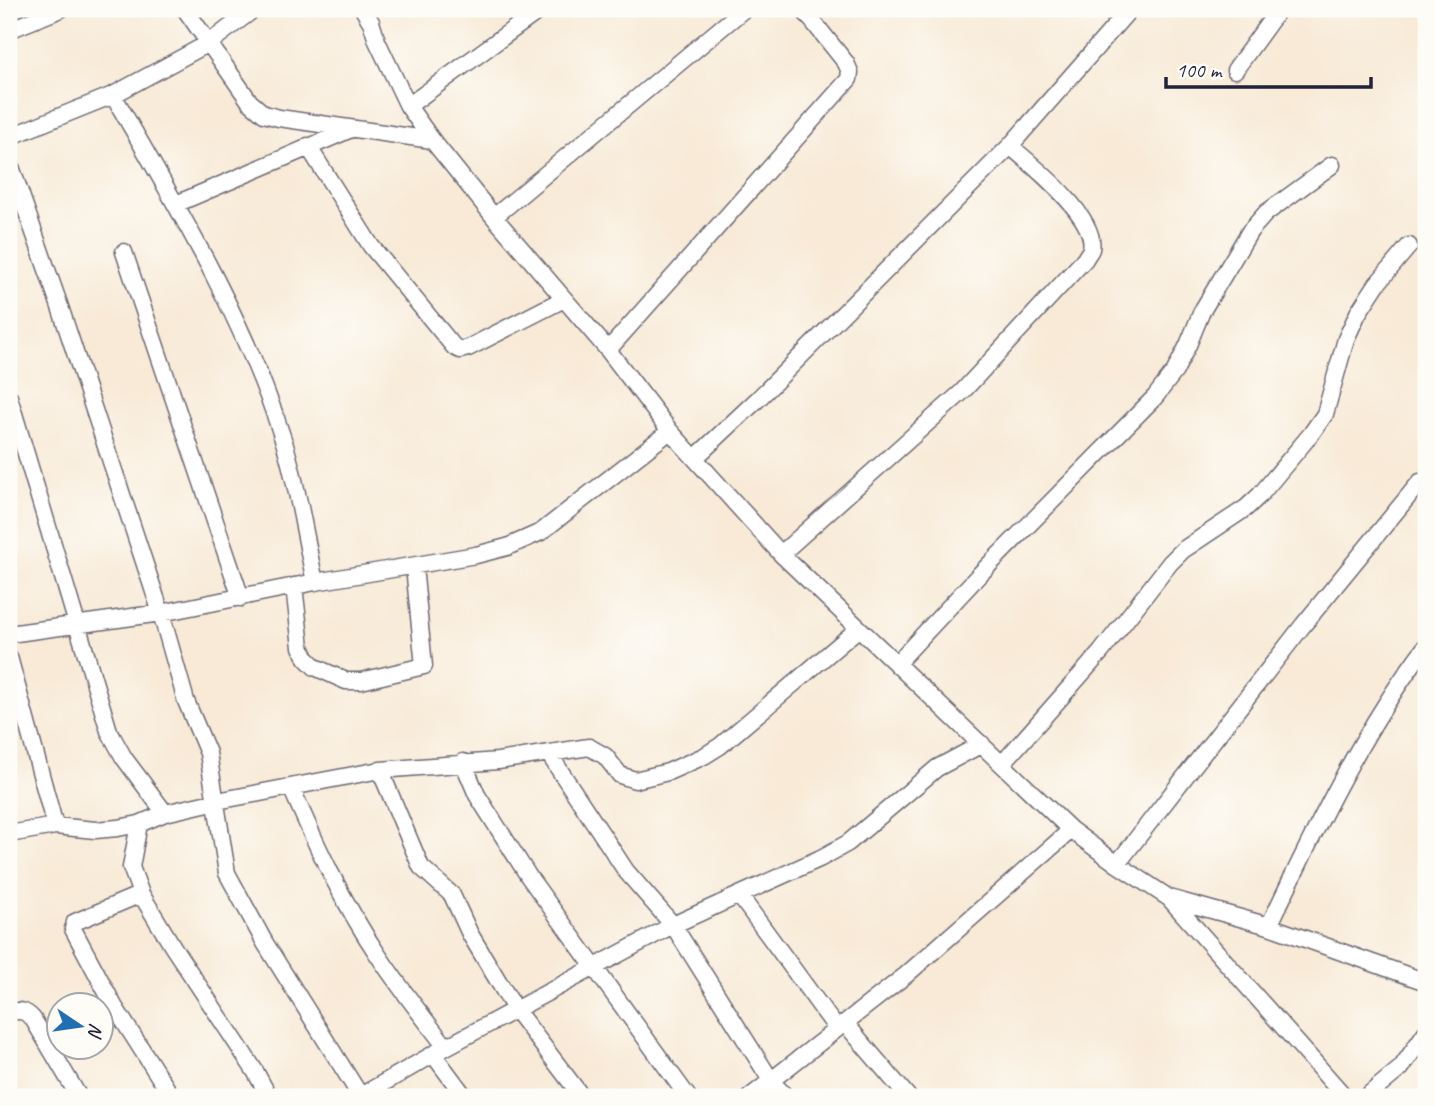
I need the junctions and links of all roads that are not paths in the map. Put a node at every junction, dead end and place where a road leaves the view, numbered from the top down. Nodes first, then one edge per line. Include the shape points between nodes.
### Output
1 (61, 9) edge
2 (185, 9) edge
3 (254, 9) edge
4 (363, 9) edge
5 (541, 9) edge
6 (744, 9) edge
7 (803, 9) edge
8 (1130, 9) edge
9 (1279, 9) edge
10 (9, 30) edge
11 (209, 43) junction
12 (1235, 70) dead end
13 (113, 95) junction
14 (408, 106) junction
15 (351, 130) junction
16 (9, 137) edge
17 (432, 140) junction
18 (308, 146) junction
19 (1010, 146) junction
20 (9, 161) edge
21 (1332, 165) dead end
22 (176, 204) junction
23 (494, 217) junction
24 (1409, 246) dead end
25 (124, 252) dead end
26 (564, 299) junction
27 (608, 350) junction
28 (9, 397) edge
29 (670, 431) junction
30 (695, 458) junction
31 (1420, 482) dead end
32 (781, 554) junction
33 (414, 567) junction
34 (315, 582) junction
35 (294, 586) junction
36 (241, 598) junction
37 (161, 612) junction
38 (78, 623) junction
39 (859, 628) junction
40 (9, 634) edge
41 (1426, 646) edge
42 (9, 657) edge
43 (896, 664) junction
44 (982, 744) junction
45 (548, 754) junction
46 (463, 762) junction
47 (1002, 764) junction
48 (380, 770) junction
49 (291, 787) junction
50 (217, 801) junction
51 (165, 813) junction
52 (139, 824) junction
53 (55, 826) junction
54 (1071, 830) junction
55 (9, 834) edge
56 (1117, 864) junction
57 (141, 894) junction
58 (739, 895) junction
59 (1170, 898) junction
60 (673, 925) junction
61 (1269, 926) junction
62 (594, 967) junction
63 (1426, 982) edge
64 (515, 1009) junction
65 (9, 1012) edge
66 (841, 1026) junction
67 (1426, 1032) edge
68 (440, 1051) junction
69 (772, 1082) junction
70 (79, 1097) edge
71 (172, 1097) edge
72 (269, 1097) edge
73 (360, 1097) edge
74 (465, 1097) edge
75 (582, 1097) edge
76 (688, 1097) edge
77 (750, 1097) edge
78 (786, 1097) edge
79 (908, 1097) edge
80 (1345, 1097) edge
81 (1366, 1097) edge

1 - 10 street
2 - 11 street
3 - 11 street
4 - 14 street
5 - 14 street
6 - 23 street
7 - 27 street via 846,63 849,79
8 - 19 street
9 - 12 street
11 - 13 street
11 - 15 street via 250,102 264,114
13 - 16 street
13 - 22 street
14 - 17 street
15 - 17 street
15 - 18 street
17 - 23 street
18 - 22 street
18 - 26 street via 371,246 454,347 468,348
19 - 30 street
19 - 32 street via 1064,193 1090,238 1085,259 962,392
20 - 37 street
21 - 43 street via 1266,213 1250,231 1202,310 1175,371 1154,397
22 - 34 street via 241,332 272,410
23 - 26 street
24 - 47 street via 1358,313 1325,414 1311,434 1246,508 1170,563 1101,652
25 - 36 street
26 - 27 street
27 - 29 street
28 - 38 street
29 - 30 street
29 - 33 street via 526,540
30 - 32 street
31 - 56 street
32 - 39 street
33 - 34 street
33 - 35 street via 424,666 361,681 326,674 306,658 297,626
34 - 35 street
35 - 36 street
36 - 37 street
37 - 38 street
37 - 50 street via 186,701 208,754
38 - 40 street
38 - 51 street via 109,732
39 - 43 street
39 - 45 street via 719,746 668,772 635,780 620,775 589,747
41 - 61 street via 1380,712
42 - 53 street
43 - 44 street
44 - 47 street
44 - 58 street via 937,768 848,843
45 - 46 street
45 - 60 street via 626,870
46 - 48 street
46 - 62 street via 496,827
47 - 54 street
48 - 49 street
48 - 64 street via 421,867 452,895
49 - 50 street
49 - 68 street via 321,855
50 - 51 street
50 - 73 street via 227,873
51 - 52 street
52 - 53 street via 95,830
52 - 57 street via 131,867
53 - 55 street
54 - 56 street
54 - 66 street
56 - 59 street
57 - 71 street via 75,922 73,929 114,1006
57 - 72 street
58 - 60 street
58 - 66 street
59 - 61 street
59 - 80 street
60 - 62 street
60 - 69 street
61 - 63 street
62 - 64 street
62 - 76 street
64 - 68 street
64 - 75 street
65 - 70 street via 20,1010 33,1019
66 - 69 street
66 - 79 street
67 - 81 street via 1401,1068
68 - 73 street
68 - 74 street
69 - 77 street
69 - 78 street

